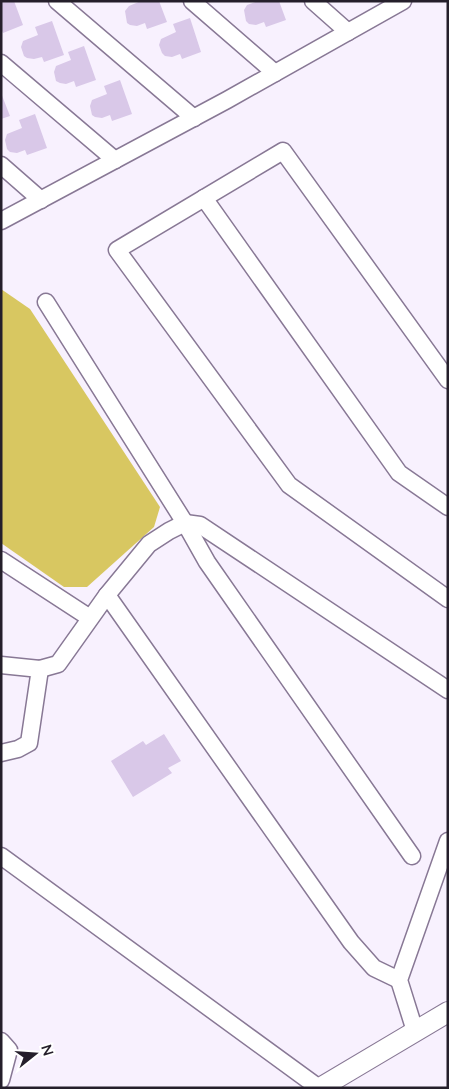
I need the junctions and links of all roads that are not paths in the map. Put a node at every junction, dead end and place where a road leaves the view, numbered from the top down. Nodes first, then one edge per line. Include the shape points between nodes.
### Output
1 (57, 1) edge
2 (192, 1) edge
3 (313, 1) edge
4 (404, 1) edge
5 (348, 32) junction
6 (1, 63) edge
7 (276, 73) junction
8 (194, 118) junction
9 (116, 160) junction
10 (1, 165) edge
11 (204, 198) junction
12 (41, 200) junction
13 (1, 221) edge
14 (46, 302) dead end
15 (448, 380) edge
16 (448, 507) edge
17 (185, 523) junction
18 (1, 560) edge
19 (107, 594) junction
20 (448, 599) edge
21 (90, 618) junction
22 (1, 665) edge
23 (40, 669) junction
24 (448, 690) edge
25 (1, 753) edge
26 (448, 841) edge
27 (1, 856) edge
28 (412, 856) dead end
29 (399, 980) junction
30 (448, 1012) edge
31 (415, 1031) junction
32 (1, 1041) edge
33 (1, 1080) edge
34 (319, 1088) edge

1 - 8 street
2 - 7 street
3 - 5 street
4 - 5 street
5 - 7 street
6 - 9 street
7 - 8 street
8 - 9 street
9 - 12 street
10 - 12 street
11 - 15 street via 283,151
11 - 16 street via 399,473
11 - 20 street via 116,250 289,485
12 - 13 street
14 - 17 street
17 - 19 street via 149,544
17 - 24 street via 200,525
17 - 28 street via 207,562
18 - 21 street
19 - 21 street
19 - 29 street via 351,942 374,968
21 - 23 street via 58,664
22 - 23 street
23 - 25 street via 28,742 18,749
26 - 29 street
27 - 34 street
29 - 31 street
30 - 31 street
31 - 34 street
32 - 33 street via 9,1050

